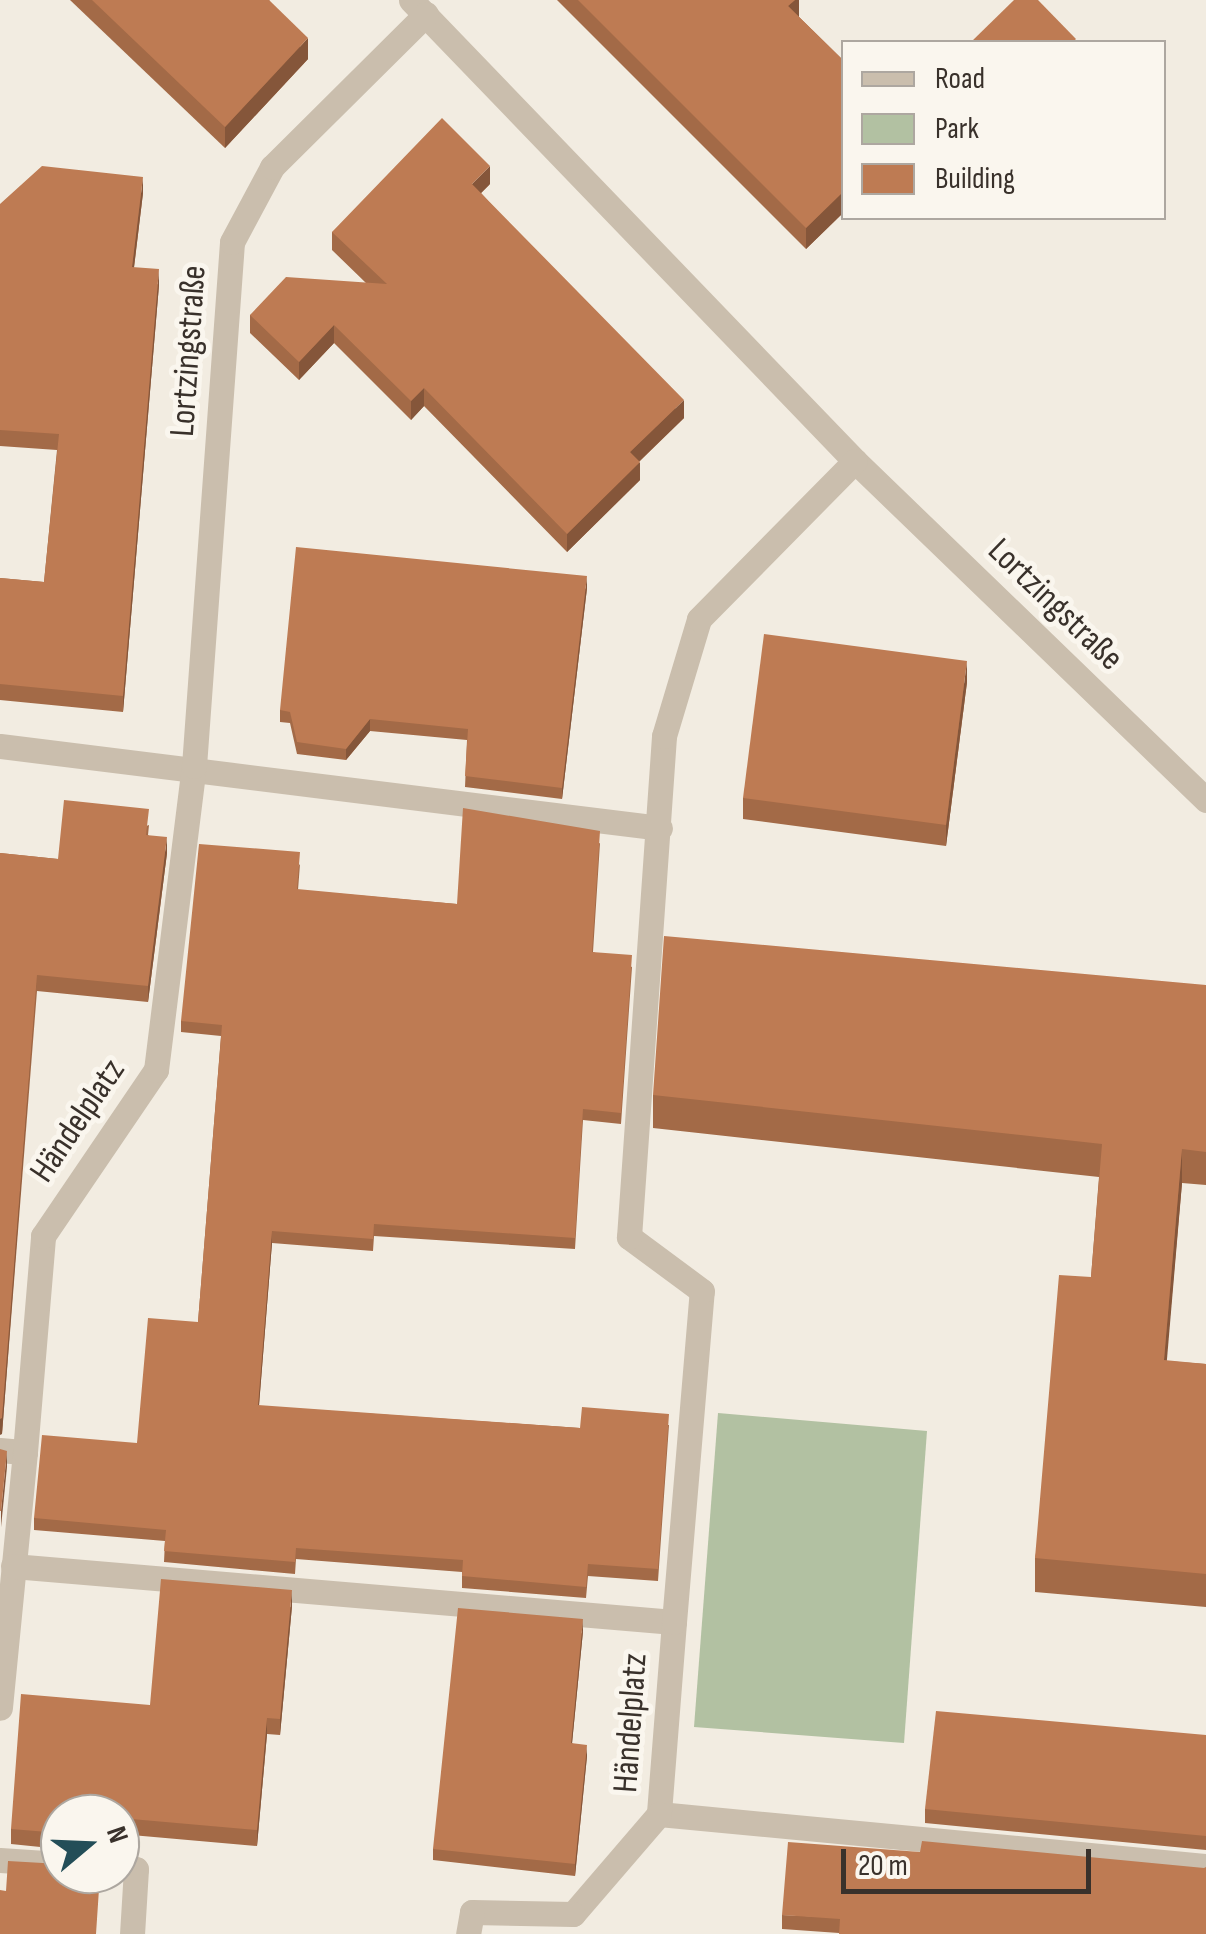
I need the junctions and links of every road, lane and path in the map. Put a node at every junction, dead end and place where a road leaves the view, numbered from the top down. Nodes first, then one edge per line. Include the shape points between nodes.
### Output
1 (419, 7) edge
2 (856, 460) junction
3 (0, 746) edge
4 (194, 766) junction
5 (1206, 800) edge
6 (660, 828) junction
7 (12, 1451) edge
8 (13, 1566) junction
9 (674, 1622) junction
10 (0, 1708) edge
11 (659, 1814) junction
12 (0, 1860) edge
13 (40, 1863) edge
14 (1206, 1866) edge
15 (134, 1894) edge
16 (132, 1934) edge
17 (468, 1934) edge

1 - 2 street, Lortzingstraße
1 - 4 street, Lortzingstraße via 272,167 232,242
2 - 5 street, Lortzingstraße
2 - 6 street via 699,619 664,736
3 - 4 street
4 - 6 street
4 - 7 street, Händelplatz via 156,1070 42,1236
6 - 9 street, Händelplatz via 629,1237 702,1290
7 - 8 street, Händelplatz
8 - 9 street, Händelplatz
8 - 10 street, Händelplatz
9 - 11 street, Händelplatz
11 - 14 street
11 - 17 street, Händelplatz via 574,1914 472,1912
12 - 13 street
15 - 16 street

